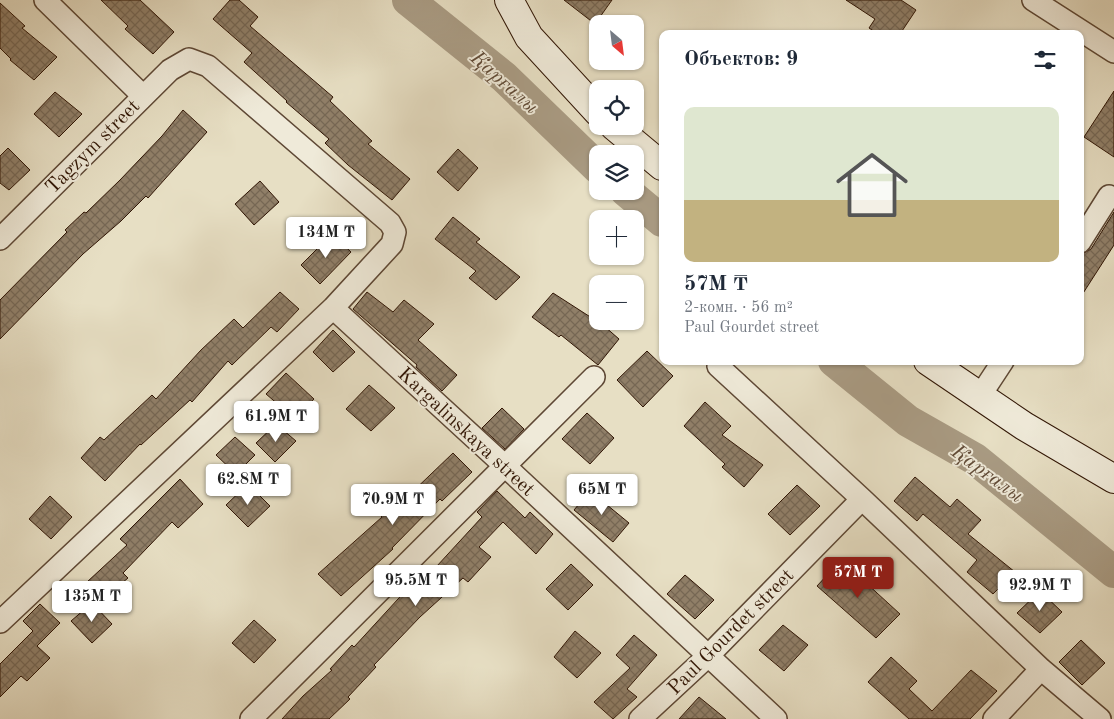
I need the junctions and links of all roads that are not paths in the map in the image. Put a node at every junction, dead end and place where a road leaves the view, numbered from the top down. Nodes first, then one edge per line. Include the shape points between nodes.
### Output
1 (45, 0) edge
2 (510, 0) edge
3 (1033, 0) edge
4 (1080, 30) edge
5 (1084, 33) edge
6 (1114, 52) edge
7 (143, 96) junction
8 (589, 102) edge
9 (625, 135) edge
10 (659, 164) edge
11 (1109, 196) dead end
12 (1084, 236) edge
13 (0, 239) edge
14 (333, 308) junction
15 (719, 365) edge
16 (934, 365) edge
17 (1000, 365) edge
18 (594, 377) dead end
19 (980, 396) junction
20 (506, 466) junction
21 (1114, 479) edge
22 (862, 499) junction
23 (0, 622) edge
24 (708, 656) junction
25 (1041, 669) junction
26 (251, 719) edge
27 (640, 719) edge
28 (776, 719) edge
29 (994, 719) edge
30 (1100, 719) edge

1 - 7 street
2 - 8 street via 529,37
3 - 4 street
5 - 6 street
7 - 13 street, Tagzym street
7 - 14 street, Tagzym street via 170,70 189,59 208,66 390,223 395,232 392,244
9 - 10 street
11 - 12 street
14 - 20 street, Kargalinskaya street
14 - 23 street
15 - 22 street
16 - 19 street
17 - 19 street
18 - 20 street
19 - 21 street
20 - 24 street, Kargalinskaya street
20 - 26 street
22 - 24 street, Paul Gourdet street
22 - 25 street
24 - 27 street, Paul Gourdet street
24 - 28 street, Kargalinskaya street
25 - 29 street
25 - 30 street

